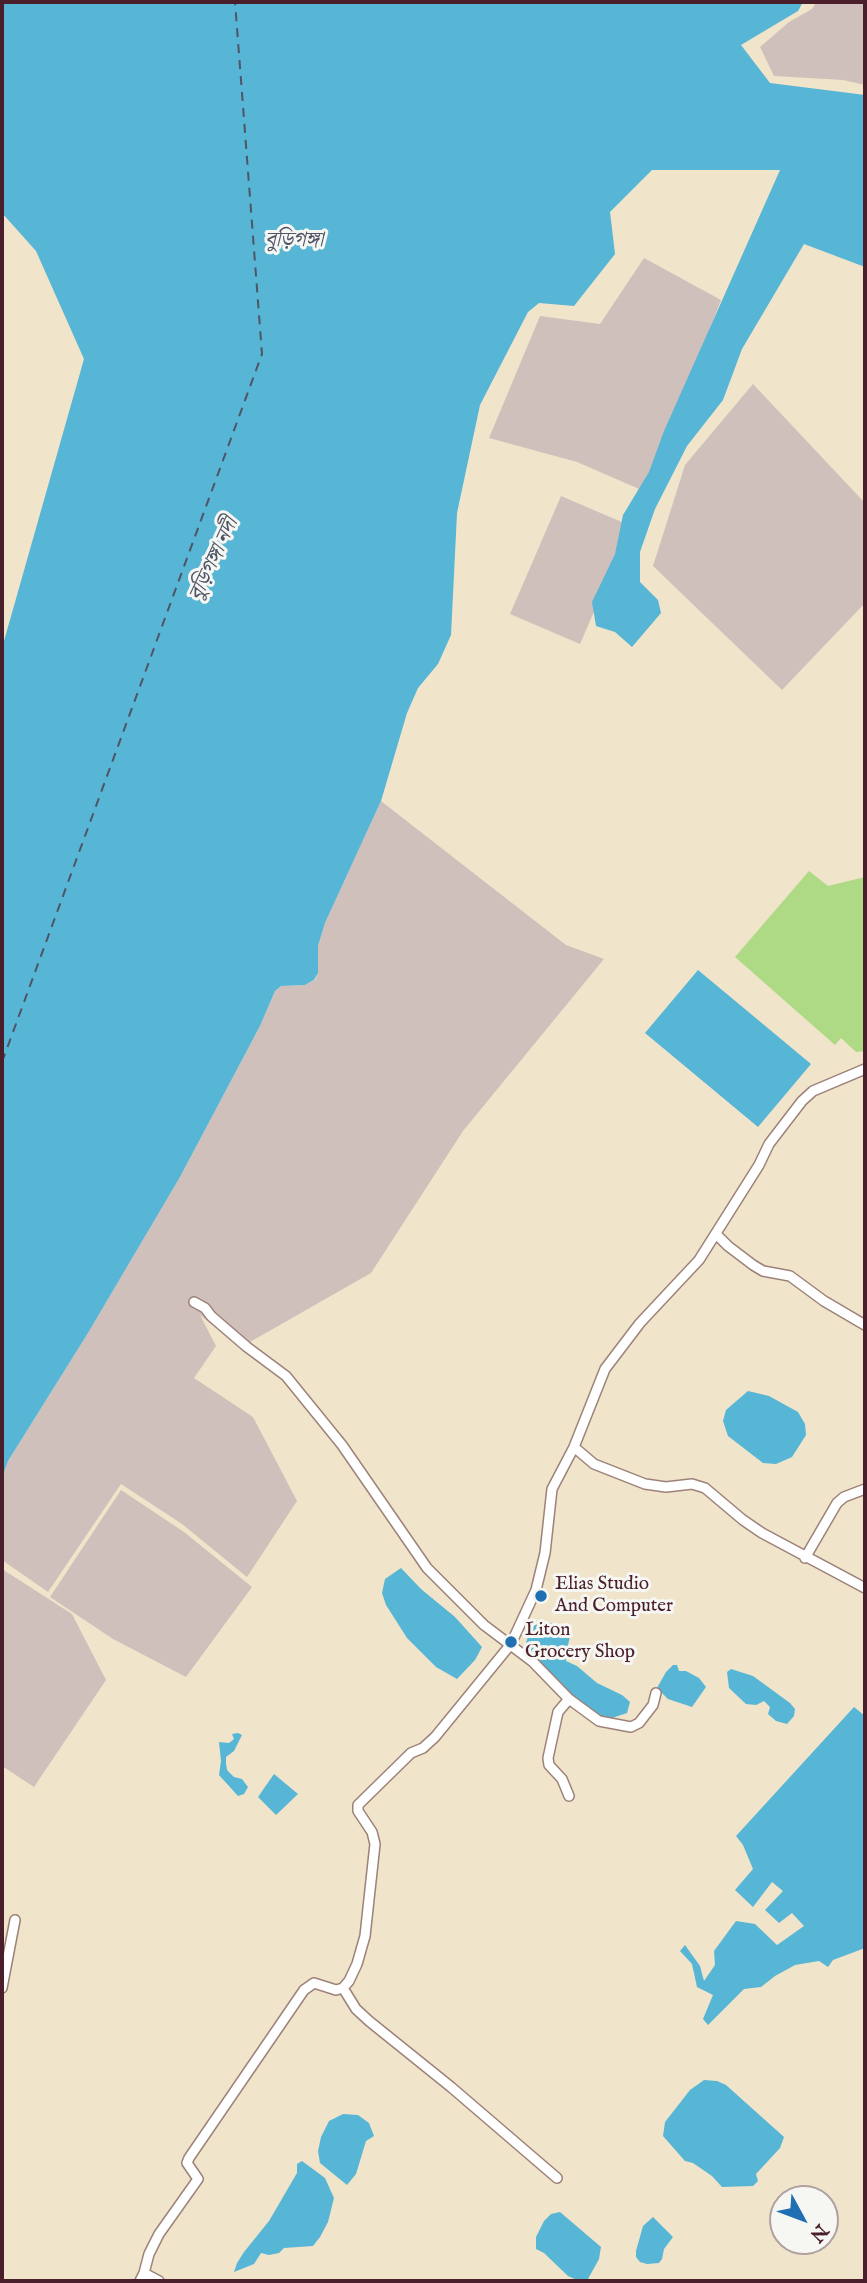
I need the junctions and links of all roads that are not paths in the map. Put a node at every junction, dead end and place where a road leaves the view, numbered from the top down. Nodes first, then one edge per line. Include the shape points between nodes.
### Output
1 (865, 1069) edge
2 (717, 1234) junction
3 (194, 1303) dead end
4 (865, 1325) edge
5 (574, 1447) junction
6 (865, 1489) edge
7 (806, 1558) junction
8 (865, 1588) edge
9 (511, 1644) junction
10 (656, 1693) dead end
11 (569, 1699) junction
12 (569, 1796) dead end
13 (15, 1920) dead end
14 (2, 1988) edge
15 (343, 1989) junction
16 (557, 2178) dead end
17 (142, 2277) edge
18 (159, 2281) edge

1 - 2 street via 813,1091 802,1101 769,1144
2 - 4 street via 753,1265 790,1276
2 - 5 street via 605,1369
3 - 9 street via 286,1376 377,1494 427,1569 484,1625
5 - 7 street via 594,1464 645,1484 705,1488 743,1520
5 - 9 street via 552,1489 537,1590
6 - 7 street via 838,1503
7 - 8 street
9 - 11 street
9 - 15 street via 435,1737 411,1753 358,1805 372,1832 374,1866 363,1948
10 - 11 street via 653,1705 631,1727 598,1721
11 - 12 street via 558,1712 548,1758
13 - 14 street
15 - 16 street via 369,2021
15 - 17 street via 314,1983 304,1990 189,2158 187,2164 198,2179 159,2234
17 - 18 street

